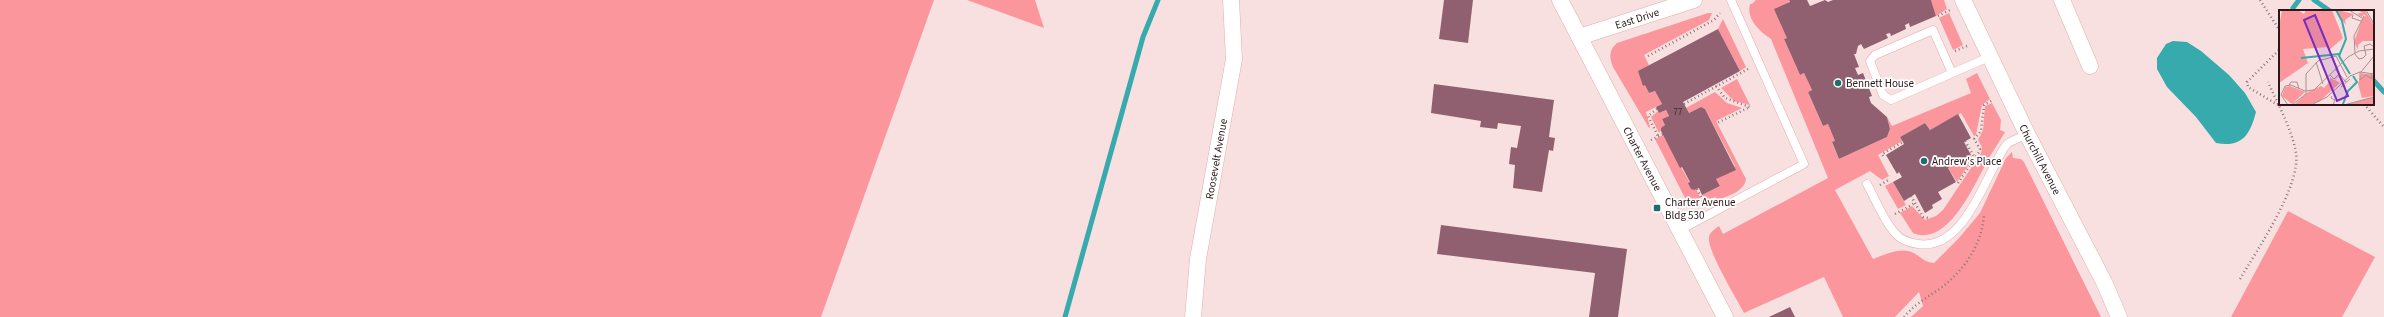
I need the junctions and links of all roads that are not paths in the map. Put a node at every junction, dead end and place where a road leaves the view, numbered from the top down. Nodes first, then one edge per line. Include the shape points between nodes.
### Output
1 (1230, 0) edge
2 (1560, 0) edge
3 (1694, 0) edge
4 (1731, 0) edge
5 (1963, 0) edge
6 (2062, 0) edge
7 (1579, 37) junction
8 (1989, 57) junction
9 (2090, 66) dead end
10 (1952, 73) junction
11 (2027, 134) junction
12 (1867, 184) dead end
13 (1680, 230) junction
14 (1193, 317) edge
15 (1725, 317) edge
16 (2119, 317) edge

1 - 14 street, Roosevelt Avenue via 1234,59 1198,259
2 - 7 street, Charter Avenue
3 - 7 street, East Drive
4 - 13 lane via 1804,164
5 - 8 street, Churchill Avenue
6 - 9 street
7 - 13 street, Charter Avenue
8 - 10 lane
8 - 11 street, Churchill Avenue
10 - 10 lane via 1891,100 1883,95 1870,62 1875,55 1933,30
11 - 12 lane via 2008,143 2004,148 1979,196 1960,224 1942,242 1931,245 1915,244 1900,238 1886,219
11 - 16 street, Churchill Avenue via 2104,282
13 - 15 street, Charter Avenue

